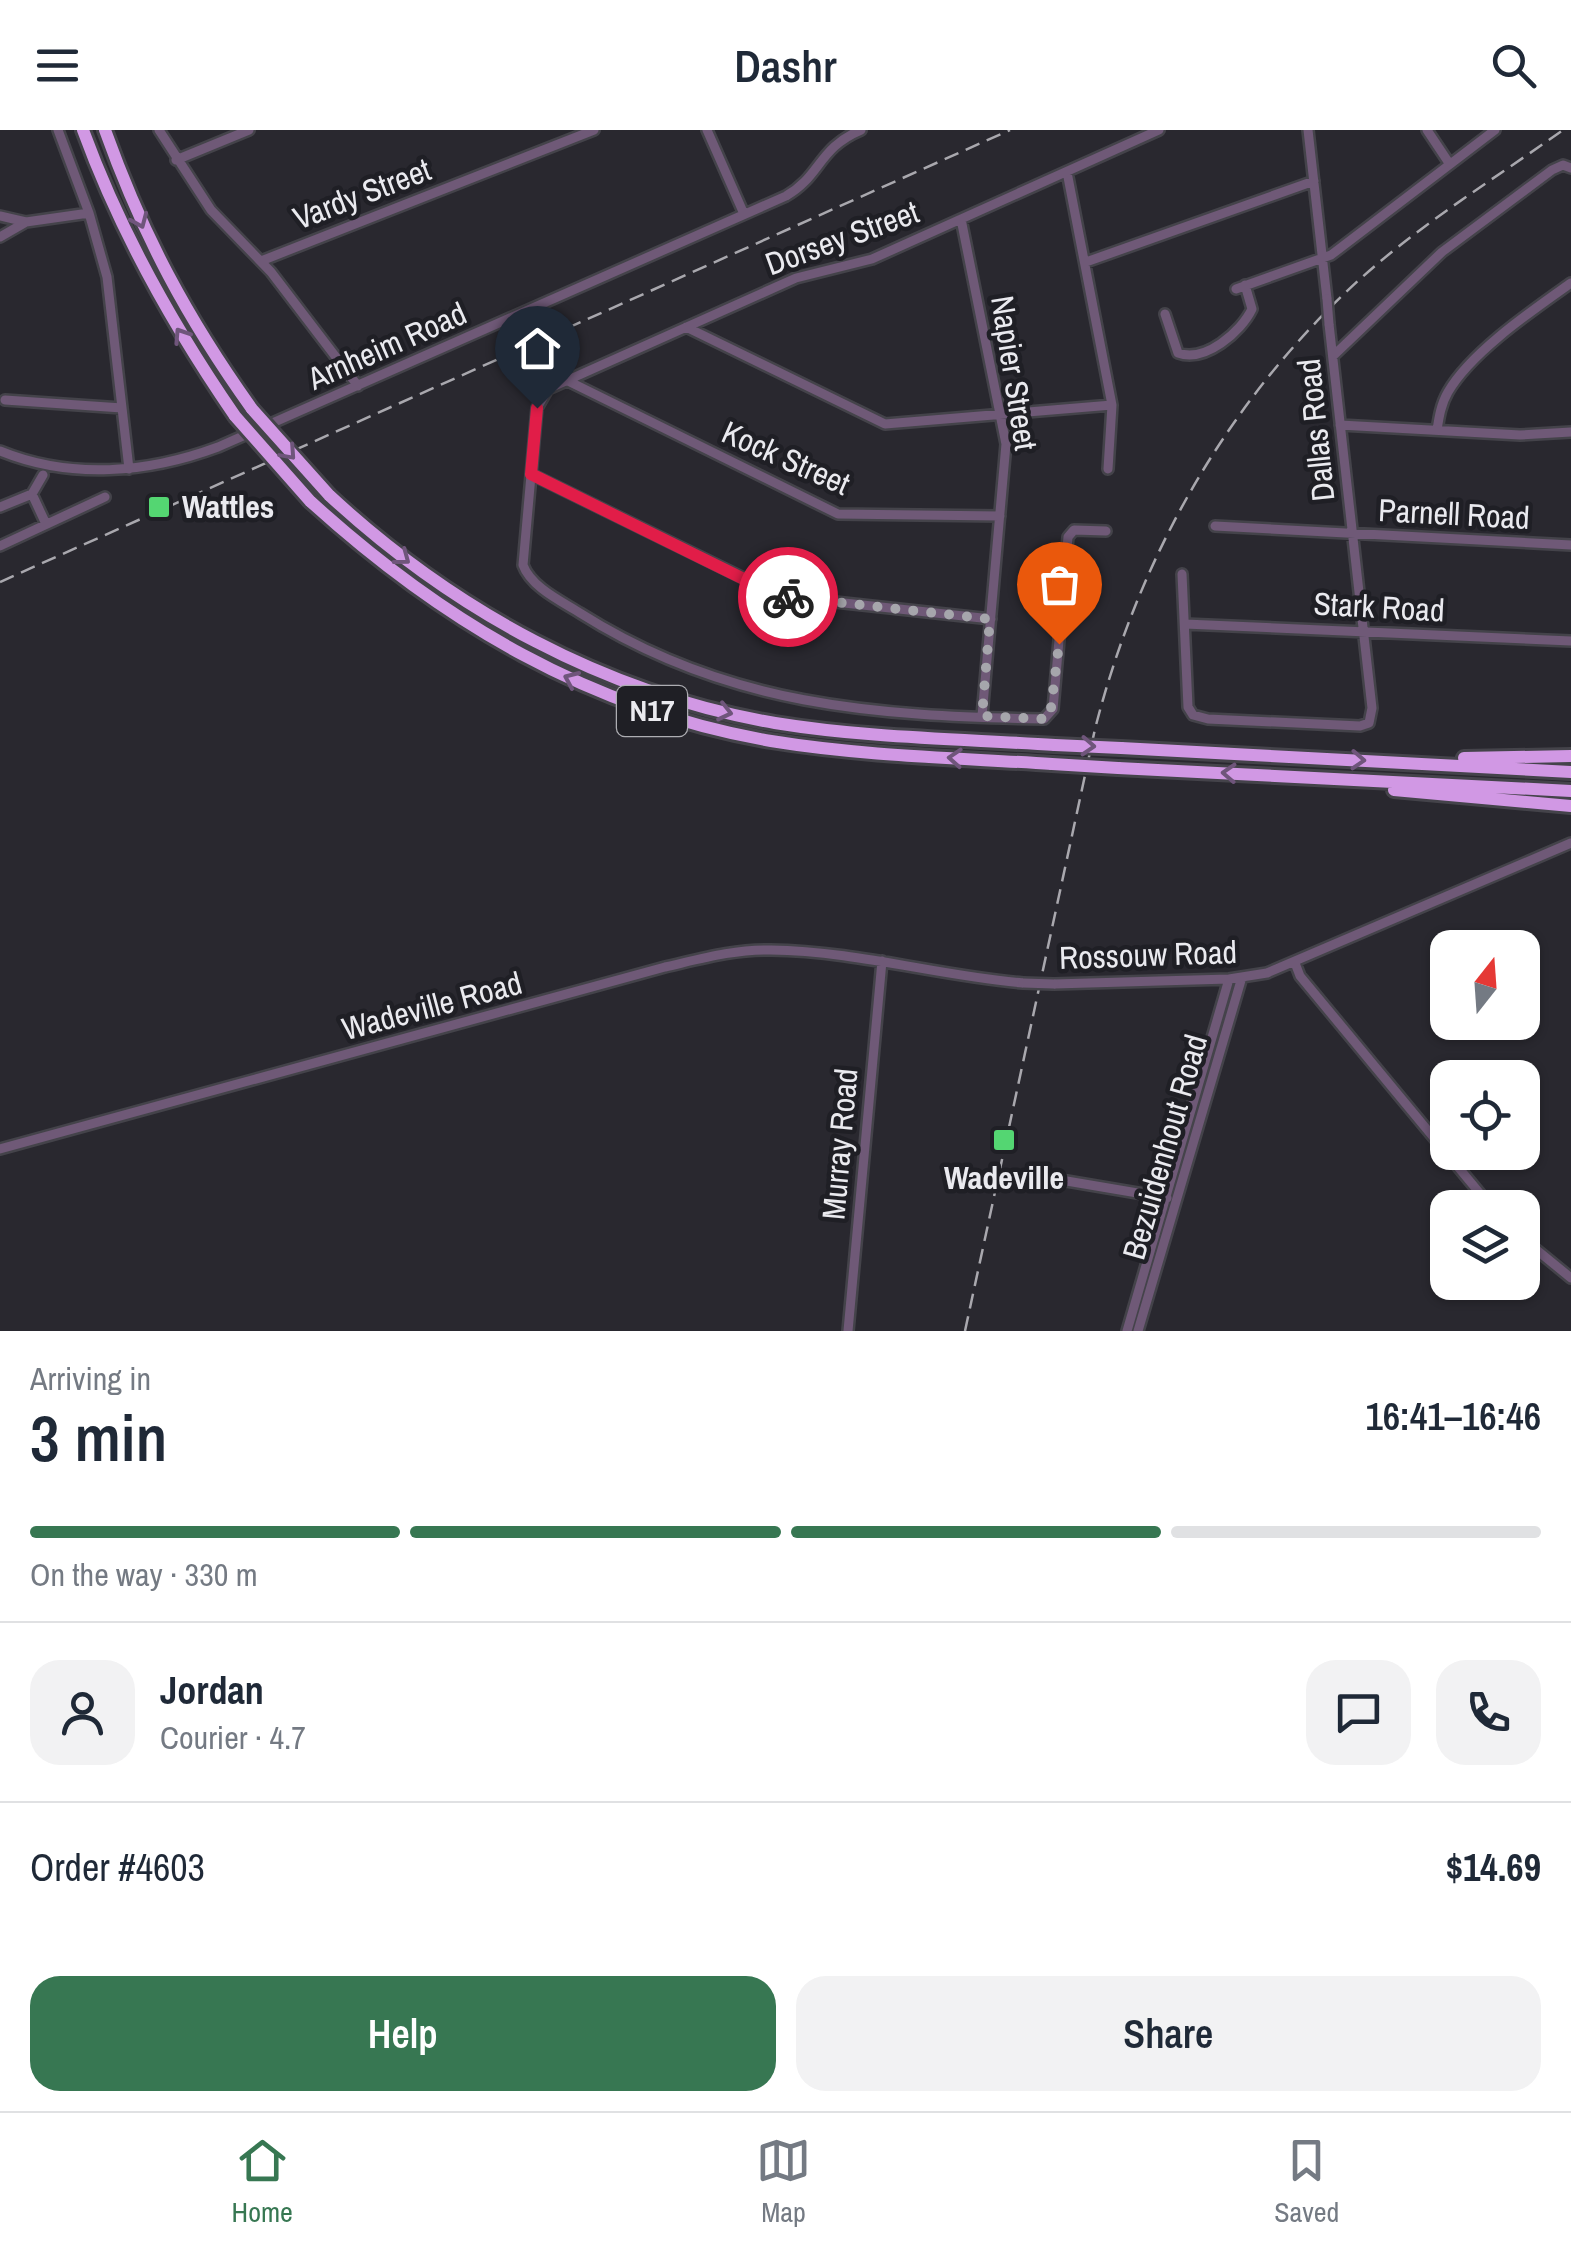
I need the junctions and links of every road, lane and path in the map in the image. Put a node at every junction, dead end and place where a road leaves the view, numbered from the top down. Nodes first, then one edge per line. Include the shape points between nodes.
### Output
1 (58, 130) edge
2 (83, 130) edge
3 (105, 130) edge
4 (159, 130) edge
5 (250, 130) edge
6 (594, 130) edge
7 (707, 130) edge
8 (859, 130) edge
9 (1159, 130) edge
10 (1308, 130) edge
11 (1427, 130) edge
12 (1494, 130) edge
13 (176, 160) junction
14 (1449, 164) junction
15 (1570, 167) edge
16 (1068, 172) junction
17 (1314, 182) junction
18 (89, 213) junction
19 (744, 214) junction
20 (0, 216) edge
21 (961, 219) junction
22 (26, 222) junction
23 (0, 237) edge
24 (1322, 258) junction
25 (261, 261) junction
26 (1086, 262) junction
27 (1571, 283) edge
28 (1165, 314) dead end
29 (686, 327) junction
30 (1333, 356) junction
31 (566, 380) junction
32 (358, 386) junction
33 (5, 400) dead end
34 (1112, 406) junction
35 (122, 408) junction
36 (1000, 415) junction
37 (1340, 425) junction
38 (1436, 430) junction
39 (1571, 432) edge
40 (0, 451) edge
41 (129, 469) junction
42 (1108, 469) dead end
43 (531, 474) junction
44 (43, 475) dead end
45 (32, 494) junction
46 (105, 497) dead end
47 (0, 508) edge
48 (1000, 516) junction
49 (46, 524) junction
50 (1215, 526) dead end
51 (1106, 531) dead end
52 (1352, 533) junction
53 (1571, 545) edge
54 (0, 546) edge
55 (1182, 574) dead end
56 (990, 619) junction
57 (1185, 624) junction
58 (1363, 631) junction
59 (1571, 641) edge
60 (982, 716) junction
61 (1571, 756) edge
62 (1416, 763) junction
63 (1571, 772) edge
64 (1276, 776) junction
65 (1571, 791) edge
66 (1571, 806) edge
67 (1571, 843) edge
68 (882, 961) junction
69 (1295, 962) junction
70 (1242, 978) junction
71 (1229, 979) junction
72 (1198, 1083) junction
73 (1209, 1086) junction
74 (0, 1149) edge
75 (1049, 1178) dead end
76 (1477, 1190) edge
77 (1170, 1199) junction
78 (1540, 1253) edge
79 (1147, 1278) junction
80 (1571, 1278) edge
81 (848, 1331) edge
82 (1126, 1331) edge
83 (1138, 1331) edge

1 - 18 street
64 -> 2 highway, N17, bridge via 818,748 739,734 565,677 477,630 387,569 310,501 235,416 144,270
3 -> 62 highway, N17, bridge via 158,260 252,409 329,495 397,554 485,614 569,659 716,710 822,729
4 - 13 street
5 - 13 street
6 - 25 street, Vardy Street
7 - 19 street
8 - 19 street, Arnheim Road via 836,142 794,192
9 - 16 street, Dorsey Street
10 - 17 street, Dallas Road
11 - 14 street
12 - 14 street
13 - 25 street via 223,224
14 - 24 street
15 - 30 street via 1552,170 1466,233
16 - 21 street, Dorsey Street
16 - 26 street
17 - 24 street, Dallas Road
17 - 26 street
18 - 22 street
18 - 35 street via 106,276
19 - 32 street, Arnheim Road
20 - 22 street
21 - 29 street, Dorsey Street via 872,259 796,278
21 - 36 street, Napier Street
22 - 23 street
24 - 28 street via 1240,287 1252,309 1223,344 1183,356
24 - 30 street, Dallas Road, bridge
25 - 32 street
26 - 34 street
27 - 38 street via 1464,371 1444,399
29 - 31 street, Dorsey Street
29 - 36 street via 880,422
30 - 37 street, Dallas Road
31 - 43 street, Dorsey Street via 543,394 537,408
31 - 48 street, Kock Street via 838,514
32 - 41 street, Arnheim Road via 218,448
33 - 35 street
34 - 36 street
34 - 42 street
35 - 41 street
36 - 48 street, Napier Street via 1006,450
37 - 38 street
37 - 52 street, Dallas Road
38 - 39 street
40 - 41 street, Arnheim Road via 56,467
43 - 56 street via 780,596
43 - 60 street via 524,570 611,632 733,684 830,706
44 - 45 street
45 - 47 street
45 - 49 street
46 - 49 street
48 - 56 street, Napier Street
49 - 54 street
50 - 52 street, Parnell Road
51 - 60 street via 1074,530 1068,536 1050,716
52 - 53 street, Parnell Road
52 - 58 street, Dallas Road
55 - 57 street
56 - 60 street, Napier Street
57 - 58 street, Stark Road
57 - 58 street, Dallas Road via 1188,707 1194,715 1360,726 1369,723 1372,708
58 - 59 street, Stark Road
61 - 62 highway
62 - 63 highway, N17
64 - 65 highway, N17
64 - 66 highway
67 - 69 street, Rossouw Road
68 - 71 street, Rossouw Road, bridge via 1023,983
68 - 74 street, Wadeville Road via 733,952
68 - 81 street, Murray Road
69 - 70 street, Rossouw Road
69 - 76 street
70 - 71 street, Rossouw Road
70 - 73 street, Bezuidenhout Road
71 - 72 street, Bezuidenhout Road
72 - 73 street
72 - 77 street, Bezuidenhout Road
73 - 77 street, Bezuidenhout Road
75 - 77 street
77 - 79 street, Bezuidenhout Road
78 - 80 street
79 - 82 street, Bezuidenhout Road
79 - 83 street, Bezuidenhout Road

